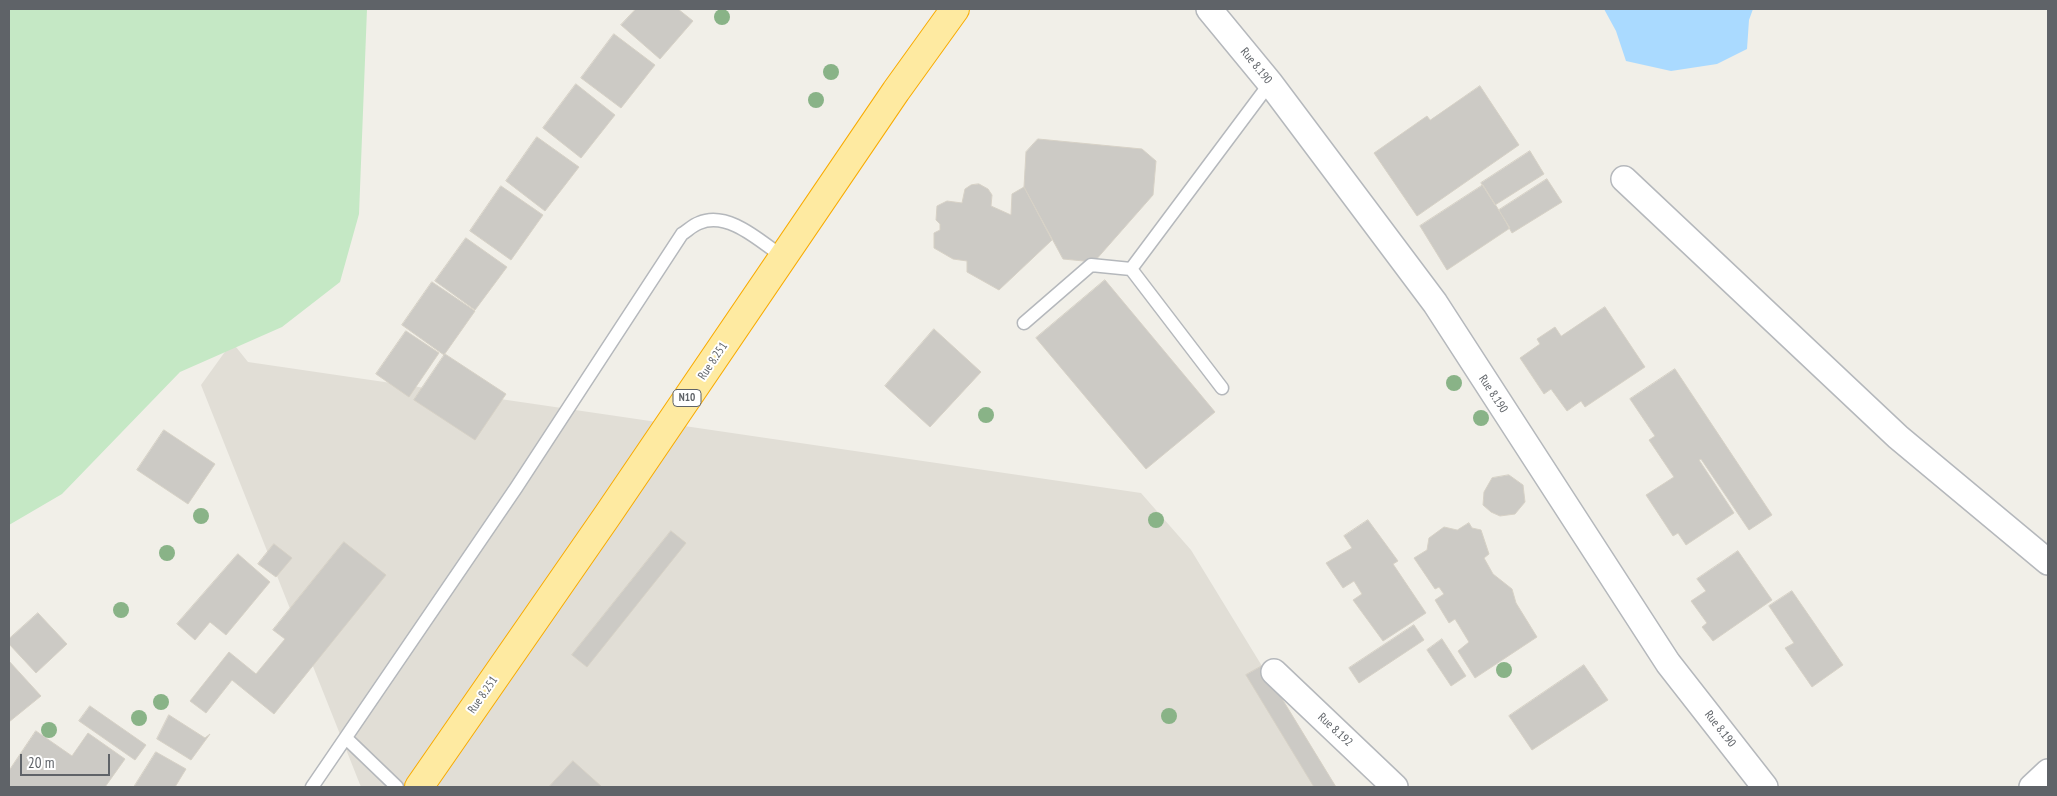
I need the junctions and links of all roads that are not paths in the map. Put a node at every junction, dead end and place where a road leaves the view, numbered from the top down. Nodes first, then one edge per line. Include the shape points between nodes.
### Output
1 (955, 9) edge
2 (1210, 9) edge
3 (1270, 83) junction
4 (1624, 179) dead end
5 (784, 257) junction
6 (1131, 269) junction
7 (1024, 323) dead end
8 (1222, 388) dead end
9 (2048, 562) edge
10 (1274, 672) dead end
11 (346, 738) junction
12 (2048, 772) edge
13 (312, 787) edge
14 (397, 787) edge
15 (419, 787) edge
16 (1395, 787) edge
17 (1765, 787) edge
18 (2032, 787) edge

1 - 5 highway, Rue 8.251 / N10
2 - 3 street, Rue 8.190
3 - 6 lane
3 - 17 street, Rue 8.190 via 1435,303 1668,663
4 - 9 street via 1898,437
5 - 11 lane via 732,224 716,220 699,223 682,234 516,488
5 - 15 highway, Rue 8.251 / N10
6 - 7 lane via 1091,265
6 - 8 lane
10 - 16 street, Rue 8.192
11 - 13 lane
11 - 14 lane
12 - 18 street

